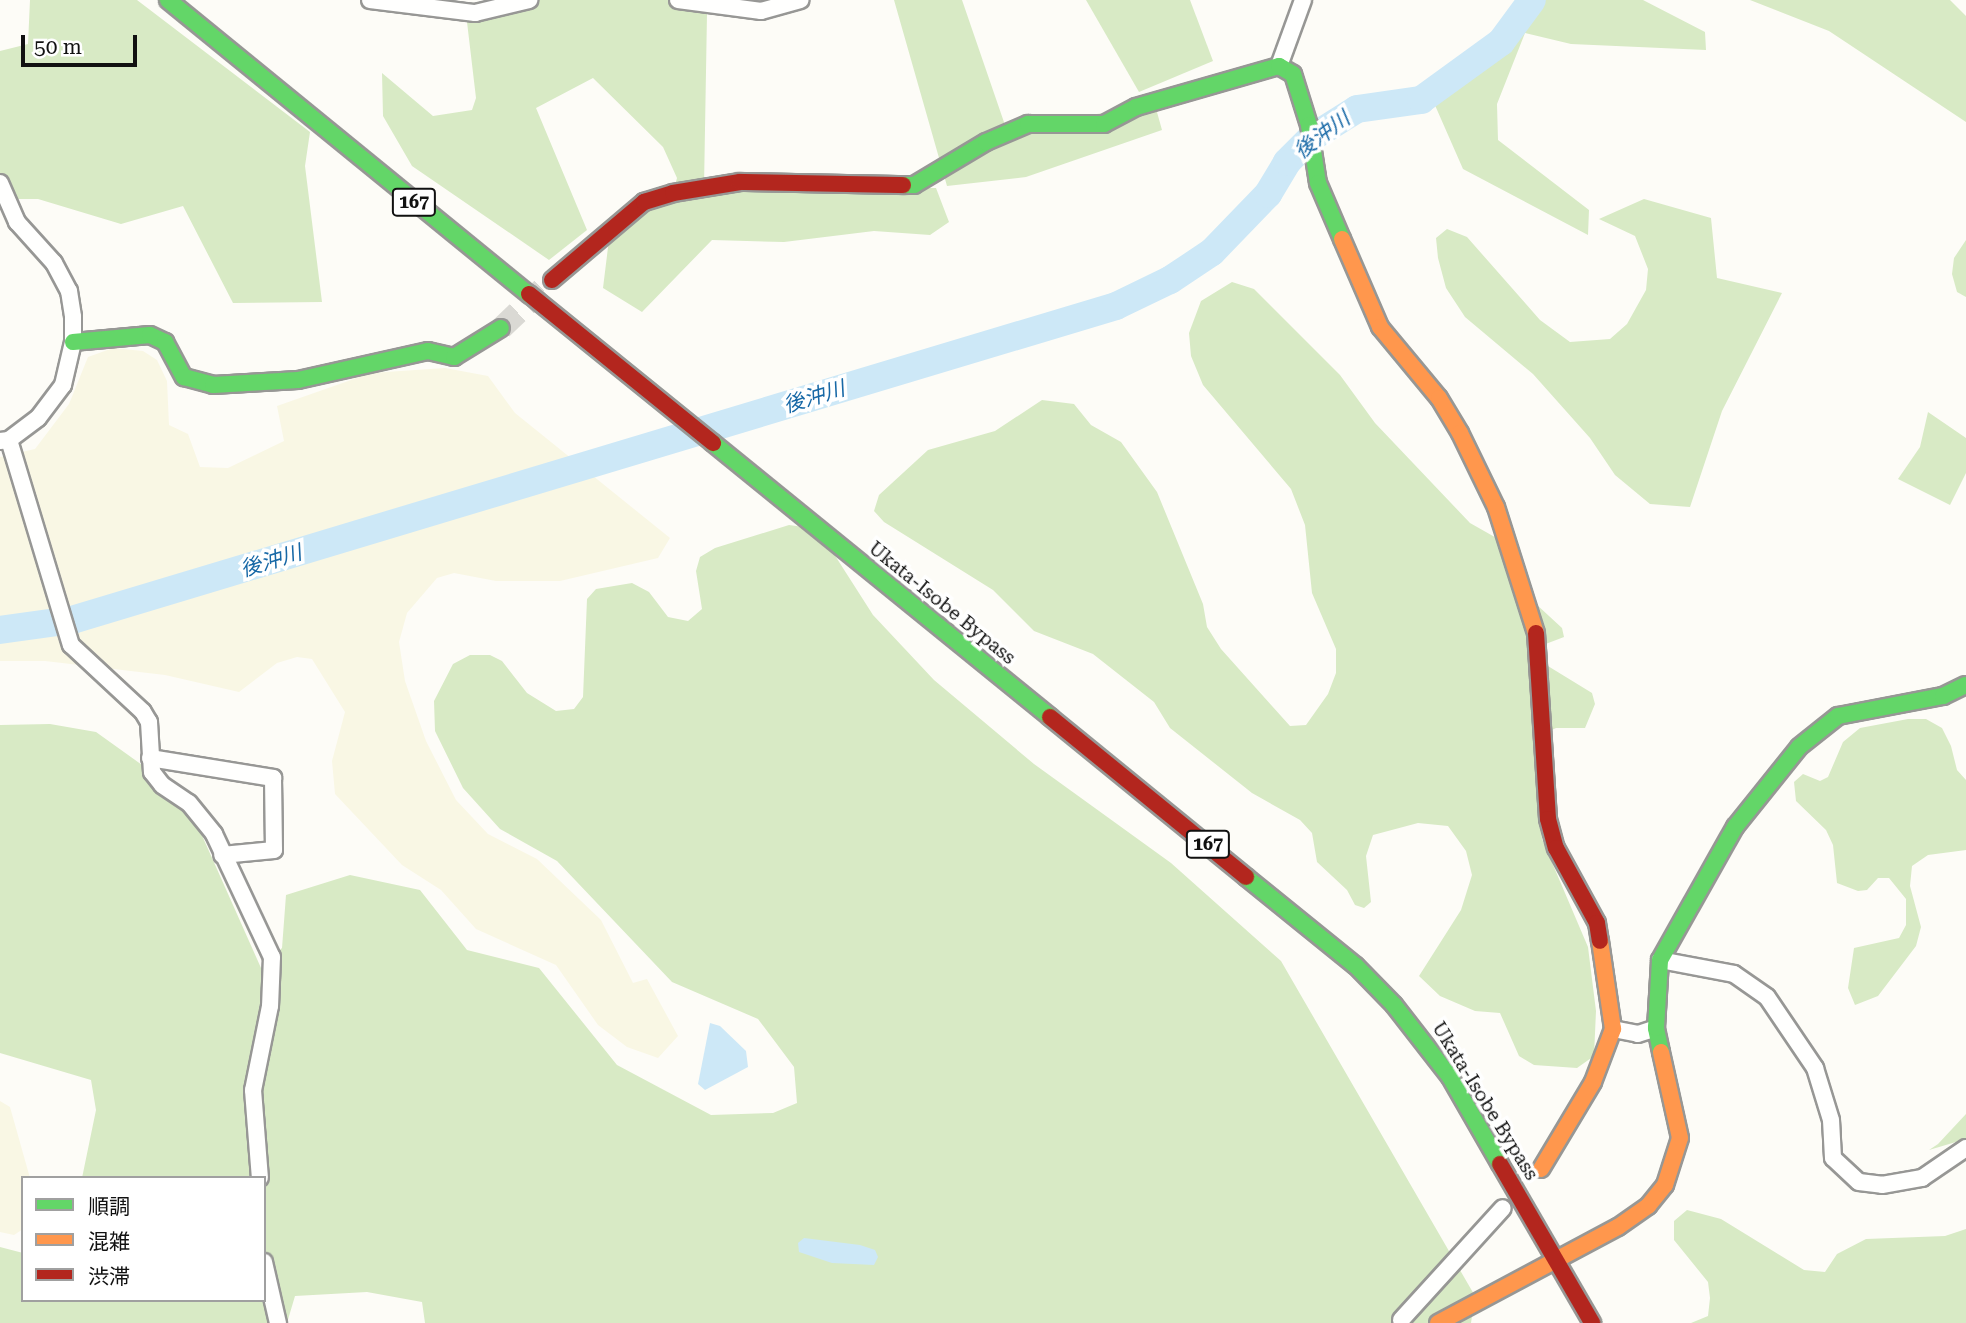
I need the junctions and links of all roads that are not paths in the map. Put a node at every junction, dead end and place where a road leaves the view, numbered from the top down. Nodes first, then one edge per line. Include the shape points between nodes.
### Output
1 (168, 0) edge
2 (370, 0) edge
3 (529, 0) edge
4 (678, 0) edge
5 (801, 0) edge
6 (1303, 0) edge
7 (1279, 66) junction
8 (0, 183) edge
9 (552, 280) tunnel mouth
10 (501, 328) tunnel mouth
11 (73, 342) junction
12 (5, 441) edge
13 (1966, 685) edge
14 (150, 758) junction
15 (222, 855) junction
16 (1660, 960) junction
17 (1656, 1028) junction
18 (1613, 1029) junction
19 (1966, 1148) edge
20 (1541, 1169) dead end
21 (260, 1176) edge
22 (1503, 1208) dead end
23 (1555, 1258) junction
24 (266, 1271) edge
25 (1401, 1320) dead end
26 (278, 1323) edge
27 (1438, 1323) edge
28 (1592, 1323) edge

1 - 23 main road, Ukata-Isobe Bypass / 167 via 1356,966 1394,1004 1450,1077
2 - 3 street via 475,13
4 - 5 street via 761,11
6 - 7 street
7 - 9 main road via 1136,107 1104,124 1028,124 986,142 914,185 740,182 673,193 644,202
7 - 18 main road via 1293,74 1300,89 1318,183 1380,327 1439,398 1460,433 1519,565 1539,649 1548,818 1556,848 1597,923
8 - 11 street via 17,222 54,264 69,290
10 - 11 main road via 454,357 428,351 298,380 214,384 184,377 165,342 150,335
11 - 12 street via 63,385 52,401
12 - 14 street via 71,645 143,712 149,722
13 - 16 main road via 1943,696 1863,708 1816,729 1735,827
14 - 15 street via 152,772 189,803 214,834
14 - 15 street via 274,778 274,850
15 - 21 street via 272,957 270,1006 253,1090
16 - 17 main road
16 - 19 street via 1734,974 1767,997 1815,1068 1831,1120 1833,1158 1858,1182 1882,1185 1922,1178
17 - 18 street via 1638,1034
17 - 23 main road via 1680,1138 1675,1164 1648,1206 1618,1227
18 - 20 main road via 1593,1082
22 - 25 street
23 - 27 main road
23 - 28 main road, Ukata-Isobe Bypass / 167
24 - 26 street

